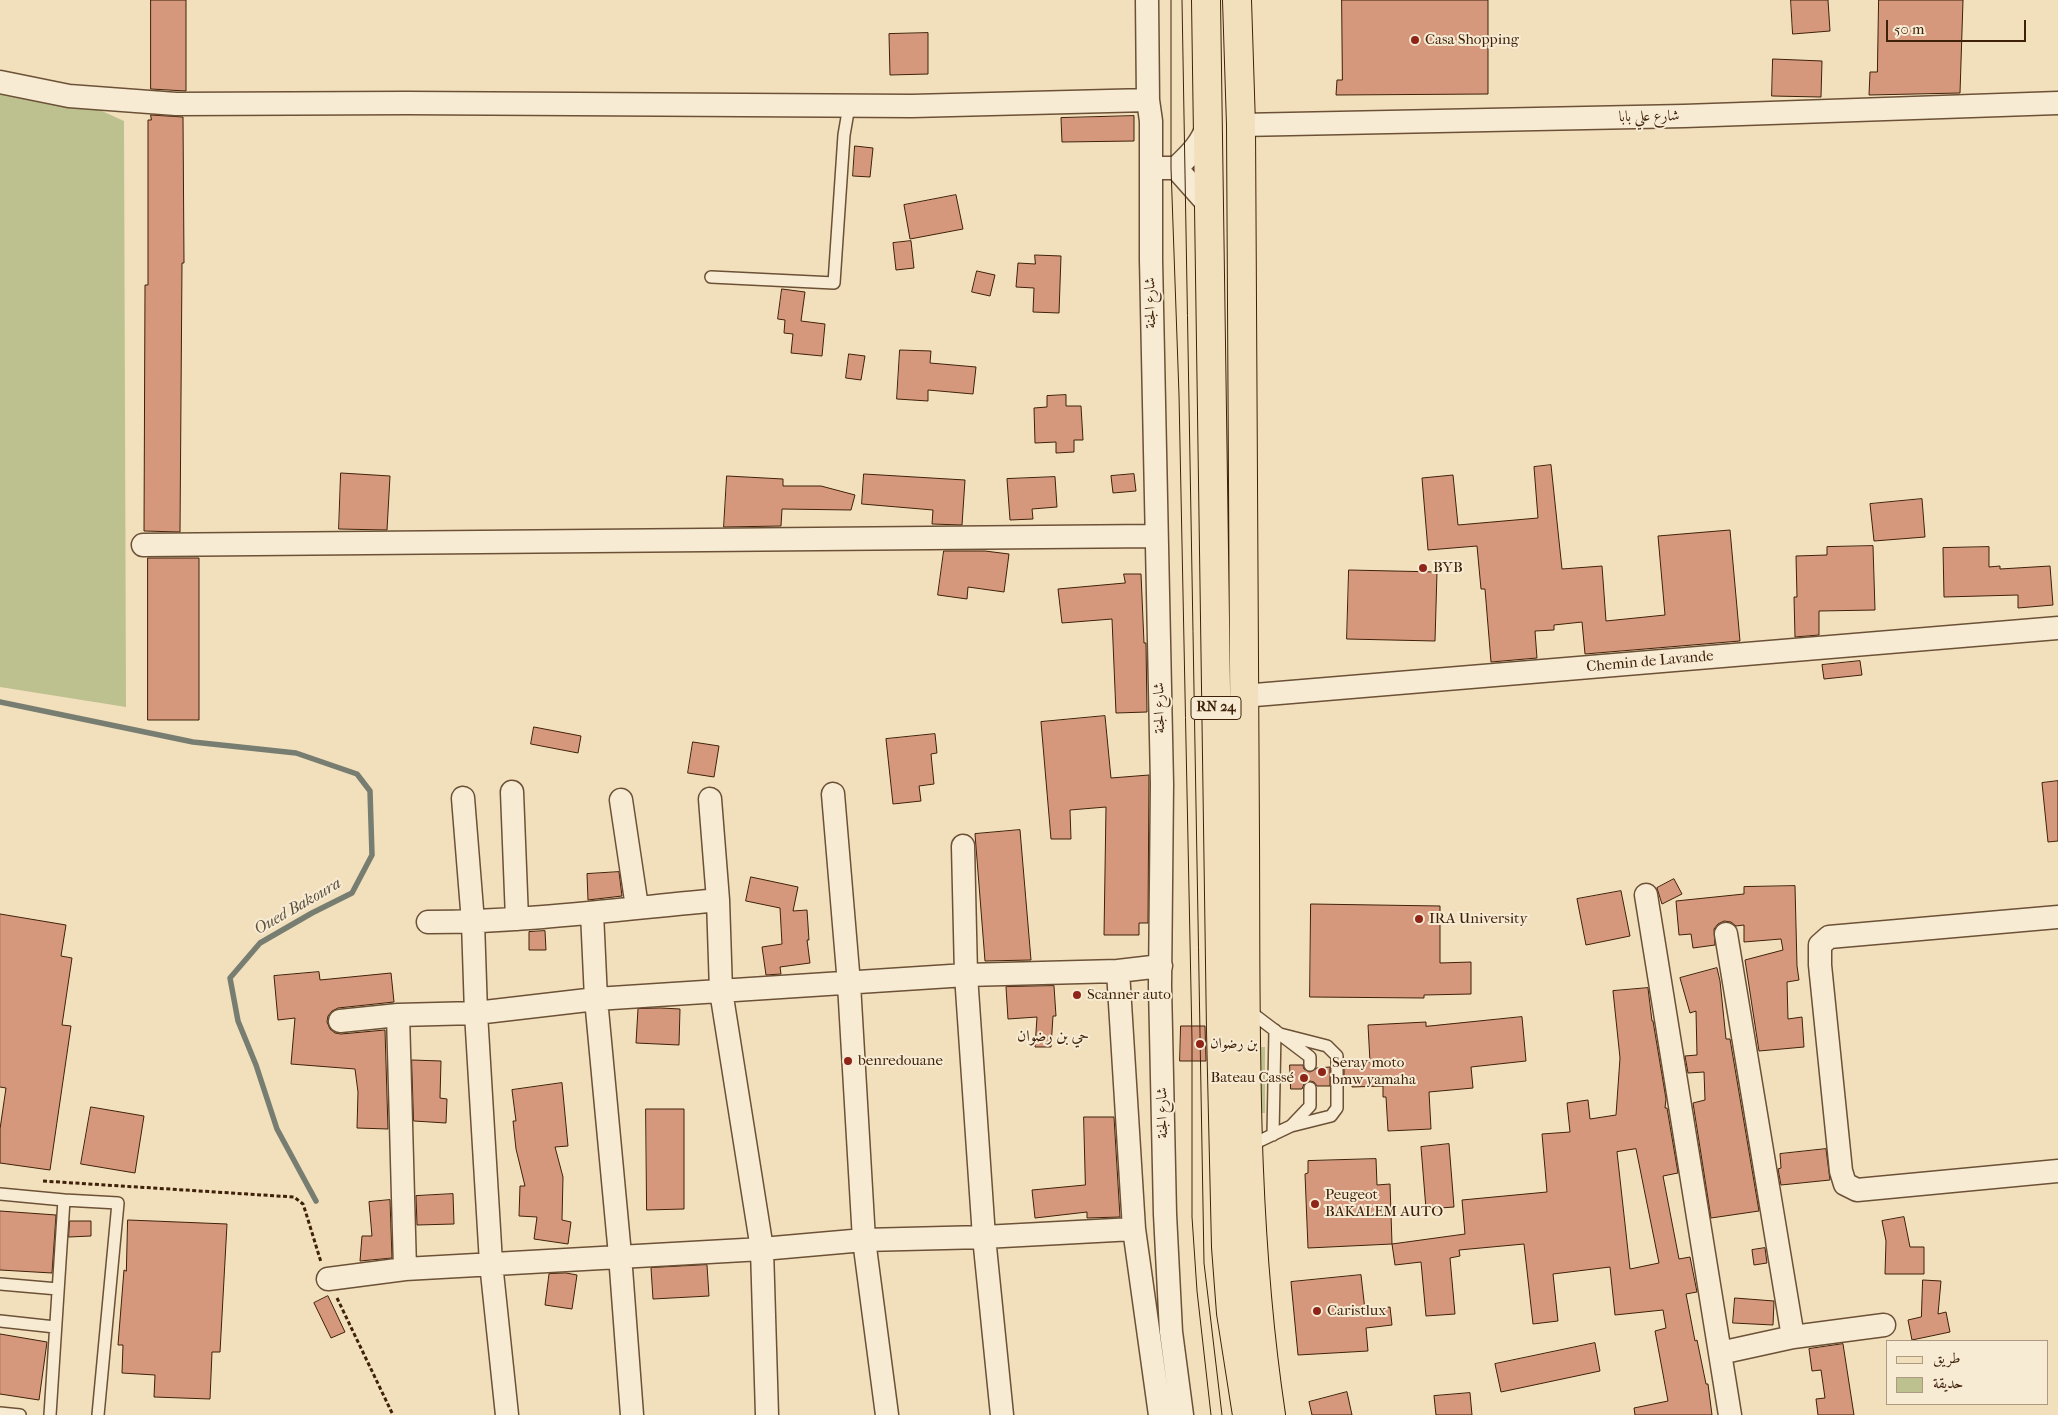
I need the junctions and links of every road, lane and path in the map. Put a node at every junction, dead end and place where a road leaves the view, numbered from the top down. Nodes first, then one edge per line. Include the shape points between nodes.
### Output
1 (1147, 0) edge
2 (1206, 0) edge
3 (1237, 0) edge
4 (0, 82) edge
5 (1148, 100) junction
6 (2058, 103) edge
7 (849, 106) junction
8 (1208, 124) junction
9 (1241, 126) junction
10 (1152, 168) junction
11 (1176, 168) junction
12 (1208, 204) junction
13 (710, 276) dead end
14 (1155, 536) junction
15 (143, 546) dead end
16 (2058, 628) edge
17 (1243, 696) junction
18 (512, 792) dead end
19 (834, 794) dead end
20 (463, 798) dead end
21 (621, 800) dead end
22 (710, 800) dead end
23 (963, 846) dead end
24 (1646, 895) dead end
25 (718, 900) junction
26 (637, 908) junction
27 (592, 913) junction
28 (517, 919) junction
29 (2058, 921) edge
30 (428, 922) dead end
31 (473, 922) junction
32 (1726, 934) dead end
33 (1160, 966) junction
34 (1118, 970) junction
35 (966, 975) junction
36 (850, 984) junction
37 (721, 992) junction
38 (596, 999) junction
39 (1245, 1008) junction
40 (476, 1012) junction
41 (398, 1015) junction
42 (340, 1021) dead end
43 (1278, 1032) junction
44 (1310, 1065) dead end
45 (1310, 1088) dead end
46 (1291, 1126) junction
47 (1273, 1135) junction
48 (1248, 1147) junction
49 (2058, 1171) edge
50 (37, 1181) dead end
51 (0, 1194) edge
52 (64, 1200) junction
53 (1134, 1229) junction
54 (984, 1237) junction
55 (864, 1240) junction
56 (762, 1248) junction
57 (620, 1255) junction
58 (491, 1263) junction
59 (405, 1269) junction
60 (328, 1279) junction
61 (0, 1284) edge
62 (58, 1289) junction
63 (0, 1321) edge
64 (1884, 1325) dead end
65 (55, 1327) junction
66 (1793, 1337) junction
67 (1720, 1353) junction
68 (0, 1413) edge
69 (20, 1415) edge
70 (50, 1415) edge
71 (98, 1415) edge
72 (392, 1415) edge
73 (506, 1415) edge
74 (632, 1415) edge
75 (766, 1415) edge
76 (887, 1415) edge
77 (1002, 1415) edge
78 (1160, 1415) edge
79 (1182, 1415) edge
80 (1246, 1415) edge
81 (1271, 1415) edge
82 (1730, 1415) edge

1 - 5 street, شارع الجنة
2 - 8 main road, RN 24
3 - 9 main road, RN 24
4 - 7 street via 69,96 176,104
5 - 7 street
5 - 10 street, شارع الجنة
6 - 9 street, شارع علي بابا
7 - 13 lane via 844,135 834,283
8 - 11 street via 1204,138
8 - 12 main road, RN 24
9 - 17 main road, RN 24
10 - 11 street
10 - 14 street, شارع الجنة
11 - 12 street
12 - 80 main road, RN 24 via 1226,1248 1231,1313
14 - 15 street
14 - 33 street, شارع الجنة via 1162,784
16 - 17 street, Chemin de Lavande
17 - 39 main road, RN 24
18 - 28 street
19 - 36 street
20 - 31 street
21 - 26 street
22 - 25 street
23 - 35 street
24 - 67 street
25 - 26 street
25 - 37 street
26 - 27 street
27 - 28 street
27 - 38 street
28 - 31 street
29 - 49 street via 1829,936 1820,945 1841,1171 1845,1184 1857,1190
30 - 31 street
31 - 40 street
32 - 66 street
33 - 34 street
33 - 79 street, شارع الجنة via 1165,1214 1171,1332
34 - 35 street
34 - 53 street
35 - 36 street
35 - 54 street
36 - 37 street
36 - 55 street
37 - 38 street
37 - 56 street
38 - 40 street
38 - 57 street
39 - 43 lane
39 - 48 main road, RN 24
40 - 41 street
40 - 58 street
41 - 42 street
41 - 59 street
43 - 44 lane via 1310,1057
43 - 46 lane via 1327,1046 1337,1056 1337,1108 1331,1116
43 - 47 lane
45 - 46 lane via 1310,1106
46 - 47 lane
47 - 48 lane
48 - 81 main road, RN 24 via 1257,1316
50 - 60 path via 294,1197 303,1204 314,1245
51 - 52 lane
52 - 62 lane
52 - 71 lane via 118,1203
53 - 54 street
53 - 78 street
54 - 55 street
54 - 77 street
55 - 56 street
55 - 76 street
56 - 57 street
56 - 75 street
57 - 58 street
57 - 74 street
58 - 59 street
58 - 73 street
59 - 60 street
60 - 72 path
61 - 62 lane
62 - 65 lane
63 - 65 lane
64 - 66 street
65 - 70 lane
66 - 67 street
67 - 82 street
68 - 69 lane

